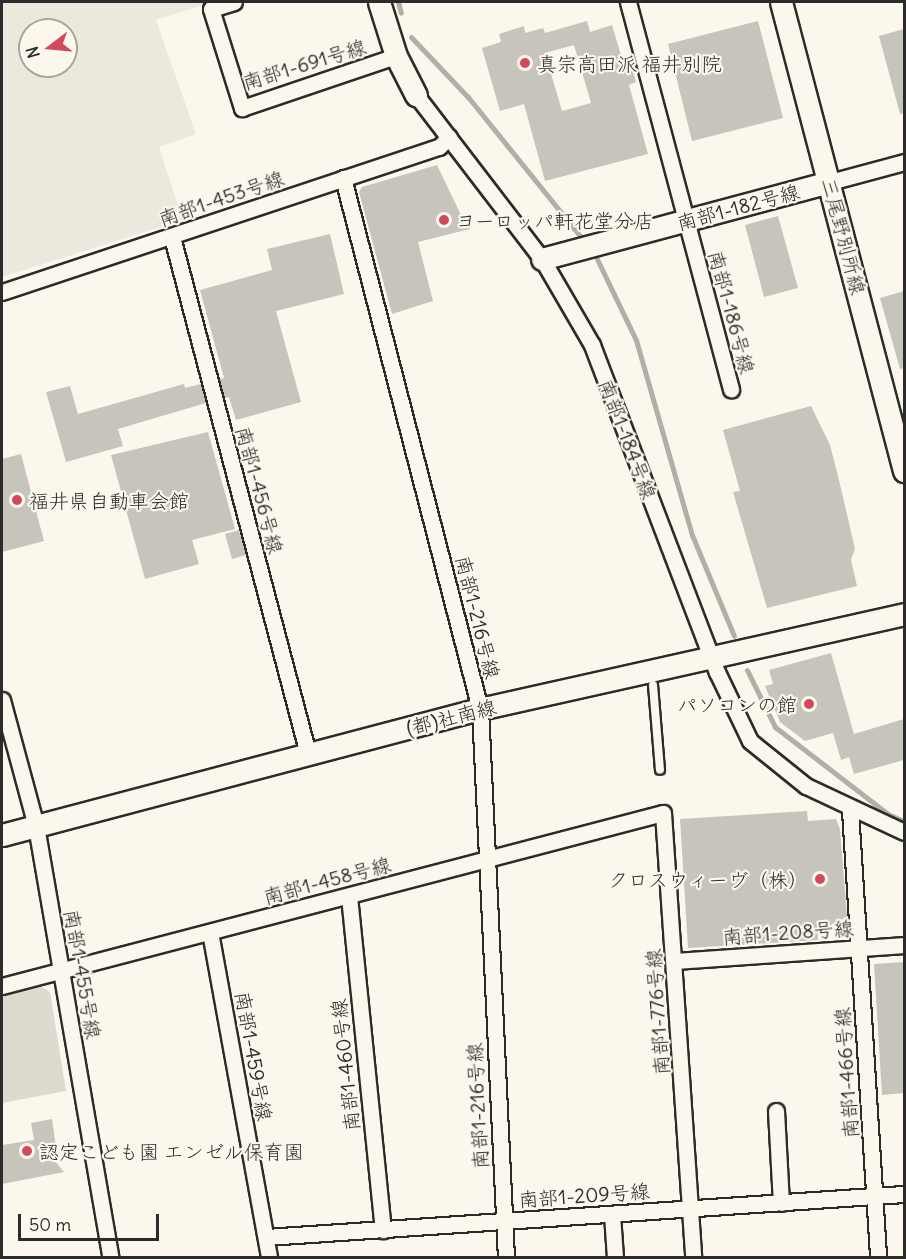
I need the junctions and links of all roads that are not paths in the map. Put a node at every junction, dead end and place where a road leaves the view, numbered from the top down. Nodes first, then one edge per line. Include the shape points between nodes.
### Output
1 (234, 2) edge
2 (379, 2) edge
3 (628, 2) edge
4 (781, 2) edge
5 (396, 56) junction
6 (416, 95) joint
7 (449, 137) junction
8 (904, 162) edge
9 (343, 178) junction
10 (830, 182) junction
11 (686, 222) junction
12 (172, 237) junction
13 (542, 259) junction
14 (2, 292) edge
15 (731, 390) dead end
16 (904, 471) edge
17 (904, 614) edge
18 (712, 659) junction
19 (653, 685) dead end
20 (2, 700) edge
21 (480, 709) junction
22 (308, 754) junction
23 (660, 770) dead end
24 (850, 810) junction
25 (663, 813) joint
26 (36, 826) junction
27 (904, 832) edge
28 (2, 835) edge
29 (487, 859) junction
30 (348, 896) junction
31 (210, 932) junction
32 (904, 945) edge
33 (858, 948) junction
34 (675, 961) junction
35 (62, 970) junction
36 (2, 986) edge
37 (776, 1111) dead end
38 (904, 1194) edge
39 (874, 1196) junction
40 (781, 1203) junction
41 (690, 1209) junction
42 (612, 1214) junction
43 (504, 1222) junction
44 (383, 1230) junction
45 (266, 1237) junction
46 (111, 1257) edge
47 (269, 1257) edge
48 (506, 1257) edge
49 (615, 1257) edge
50 (693, 1257) edge
51 (878, 1257) edge

1 - 5 street, 南部1-691号線 via 211,9 242,108
2 - 5 street, 南部1-184号線
3 - 11 street, 南部1-186号線
4 - 10 street, 三尾野別所線
5 - 6 street, 南部1-184号線
6 - 7 street, 南部1-184号線
7 - 9 street, 南部1-453号線 via 439,147
7 - 13 street, 南部1-184号線
8 - 10 street
9 - 12 street, 南部1-453号線
9 - 21 street, 南部1-216号線
10 - 11 street, 南部1-182号線
10 - 16 street, 三尾野別所線
11 - 13 street, 南部1-182号線
11 - 15 street, 南部1-186号線
12 - 14 street, 南部1-453号線
12 - 22 street, 南部1-456号線
13 - 18 street, 南部1-184号線 via 592,345
17 - 18 street, (都)社南線
18 - 21 street, (都)社南線
18 - 24 street, 南部1-184号線 via 750,741 780,769
19 - 23 lane
20 - 26 street, 南部1-455号線
21 - 22 street, (都)社南線
21 - 29 street, 南部1-216号線
22 - 26 street, (都)社南線
24 - 27 street, 南部1-184号線
24 - 33 street, 南部1-466号線
25 - 29 street, 南部1-458号線
25 - 34 street, 南部1-776号線
26 - 28 street, (都)社南線
26 - 35 street, 南部1-455号線
29 - 30 street, 南部1-458号線
29 - 43 street, 南部1-216号線
30 - 31 street, 南部1-458号線
30 - 44 street, 南部1-460号線
31 - 35 street, 南部1-458号線
31 - 45 street, 南部1-459号線
32 - 33 street, 南部1-208号線
33 - 34 street, 南部1-208号線
33 - 39 street, 南部1-466号線
34 - 41 street, 南部1-776号線
35 - 36 street, 南部1-458号線
35 - 46 street, 南部1-455号線
37 - 40 street
38 - 39 street, 南部1-209号線
39 - 40 street, 南部1-209号線
39 - 51 street, 南部1-466号線
40 - 41 street, 南部1-209号線
41 - 42 street, 南部1-209号線
41 - 50 street, 南部1-776号線
42 - 43 street, 南部1-209号線
42 - 49 street
43 - 44 street, 南部1-209号線
43 - 48 street, 南部1-216号線
44 - 45 street, 南部1-209号線
45 - 47 street, 南部1-459号線

